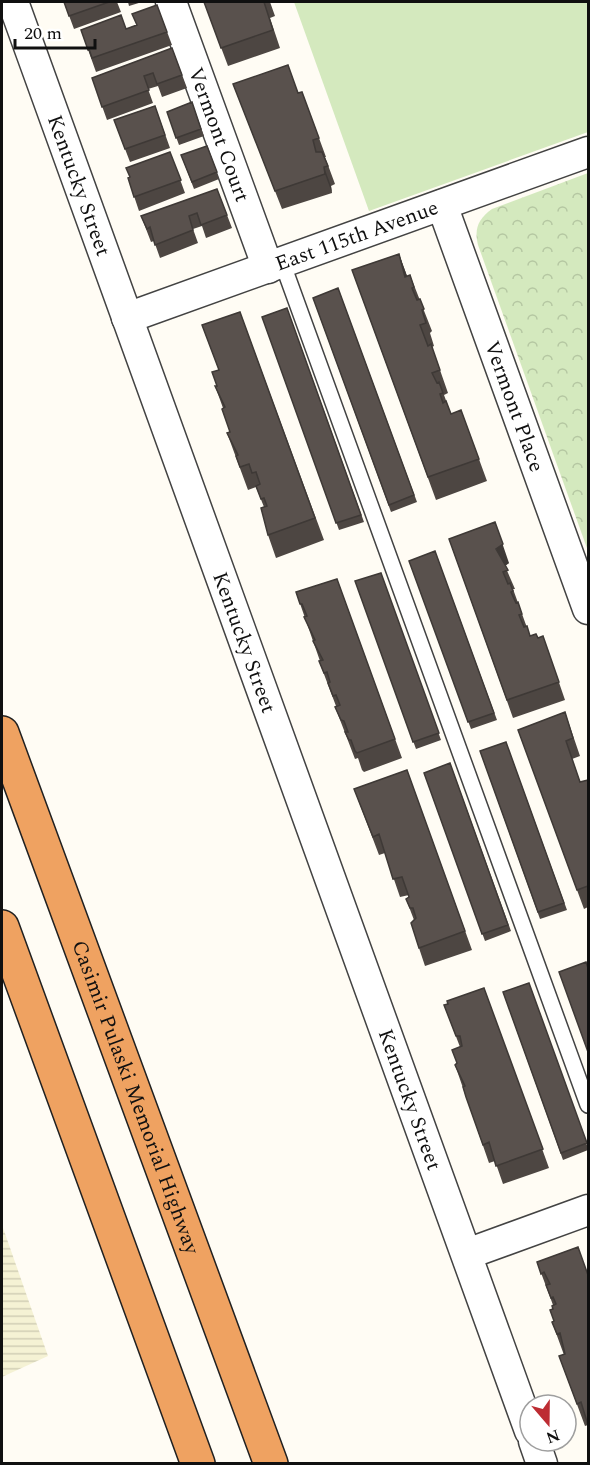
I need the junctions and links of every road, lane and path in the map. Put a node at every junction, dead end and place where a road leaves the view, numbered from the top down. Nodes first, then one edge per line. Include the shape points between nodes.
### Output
1 (13, 2) edge
2 (171, 2) edge
3 (588, 152) edge
4 (442, 205) junction
5 (275, 265) junction
6 (127, 318) junction
7 (588, 609) edge
8 (2, 733) edge
9 (2, 927) edge
10 (588, 1105) edge
11 (588, 1210) edge
12 (467, 1254) junction
13 (518, 1397) edge
14 (198, 1464) edge
15 (271, 1464) edge

1 - 6 street, Kentucky Street
2 - 5 street, Vermont Court
3 - 4 street, East 115th Avenue
4 - 5 street, East 115th Avenue
4 - 7 street, Vermont Place
5 - 6 street, East 115th Avenue
5 - 10 lane
6 - 12 street, Kentucky Street
8 - 15 highway, Casimir Pulaski Memorial Highway
9 - 14 highway
11 - 12 street
12 - 13 street, Kentucky Street

